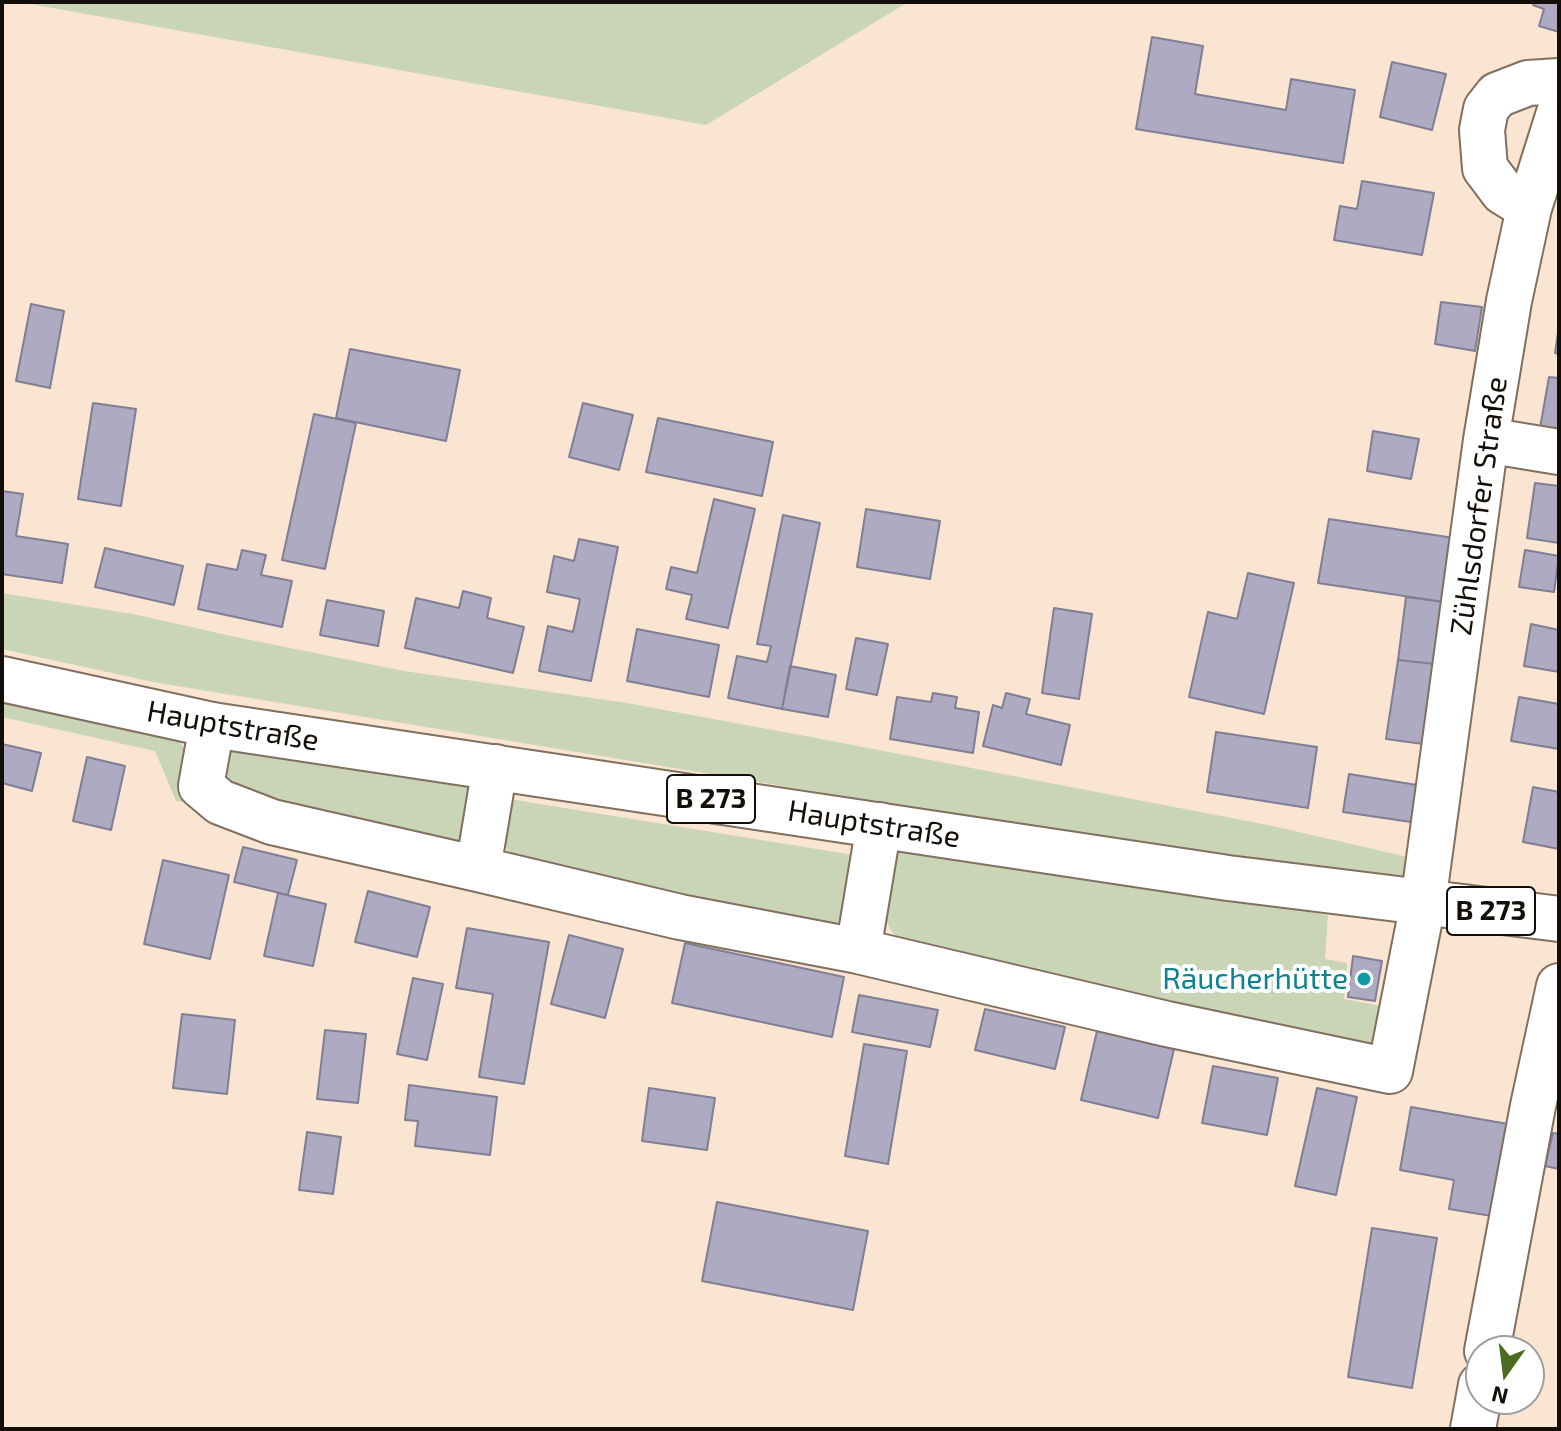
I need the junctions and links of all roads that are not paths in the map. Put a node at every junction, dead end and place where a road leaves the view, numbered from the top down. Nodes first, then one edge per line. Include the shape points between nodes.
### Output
1 (1559, 81) edge
2 (1559, 113) edge
3 (1529, 208) junction
4 (1486, 440) junction
5 (1559, 452) edge
6 (2, 679) edge
7 (212, 725) junction
8 (495, 767) junction
9 (879, 825) junction
10 (478, 869) junction
11 (1423, 903) junction
12 (1559, 919) edge
13 (858, 951) junction
14 (1559, 986) edge
15 (1542, 1106) edge
16 (1491, 1335) edge

1 - 3 main road via 1528,83 1497,95 1486,109 1485,168 1503,192
2 - 3 main road, Zühlsdorfer Straße
3 - 4 main road, Zühlsdorfer Straße
4 - 5 main road
4 - 11 main road, Zühlsdorfer Straße
6 - 7 main road, Hauptstraße / B 273
7 - 8 main road, Hauptstraße / B 273
7 - 10 main road via 201,786 220,802 272,822
8 - 9 main road, Hauptstraße / B 273
8 - 10 main road
9 - 11 main road, Hauptstraße / B 273
9 - 13 main road
10 - 13 main road via 680,917
11 - 12 main road, Hauptstraße / B 273
11 - 13 main road, Zühlsdorfer Straße via 1390,1071
14 - 15 main road
15 - 16 main road

